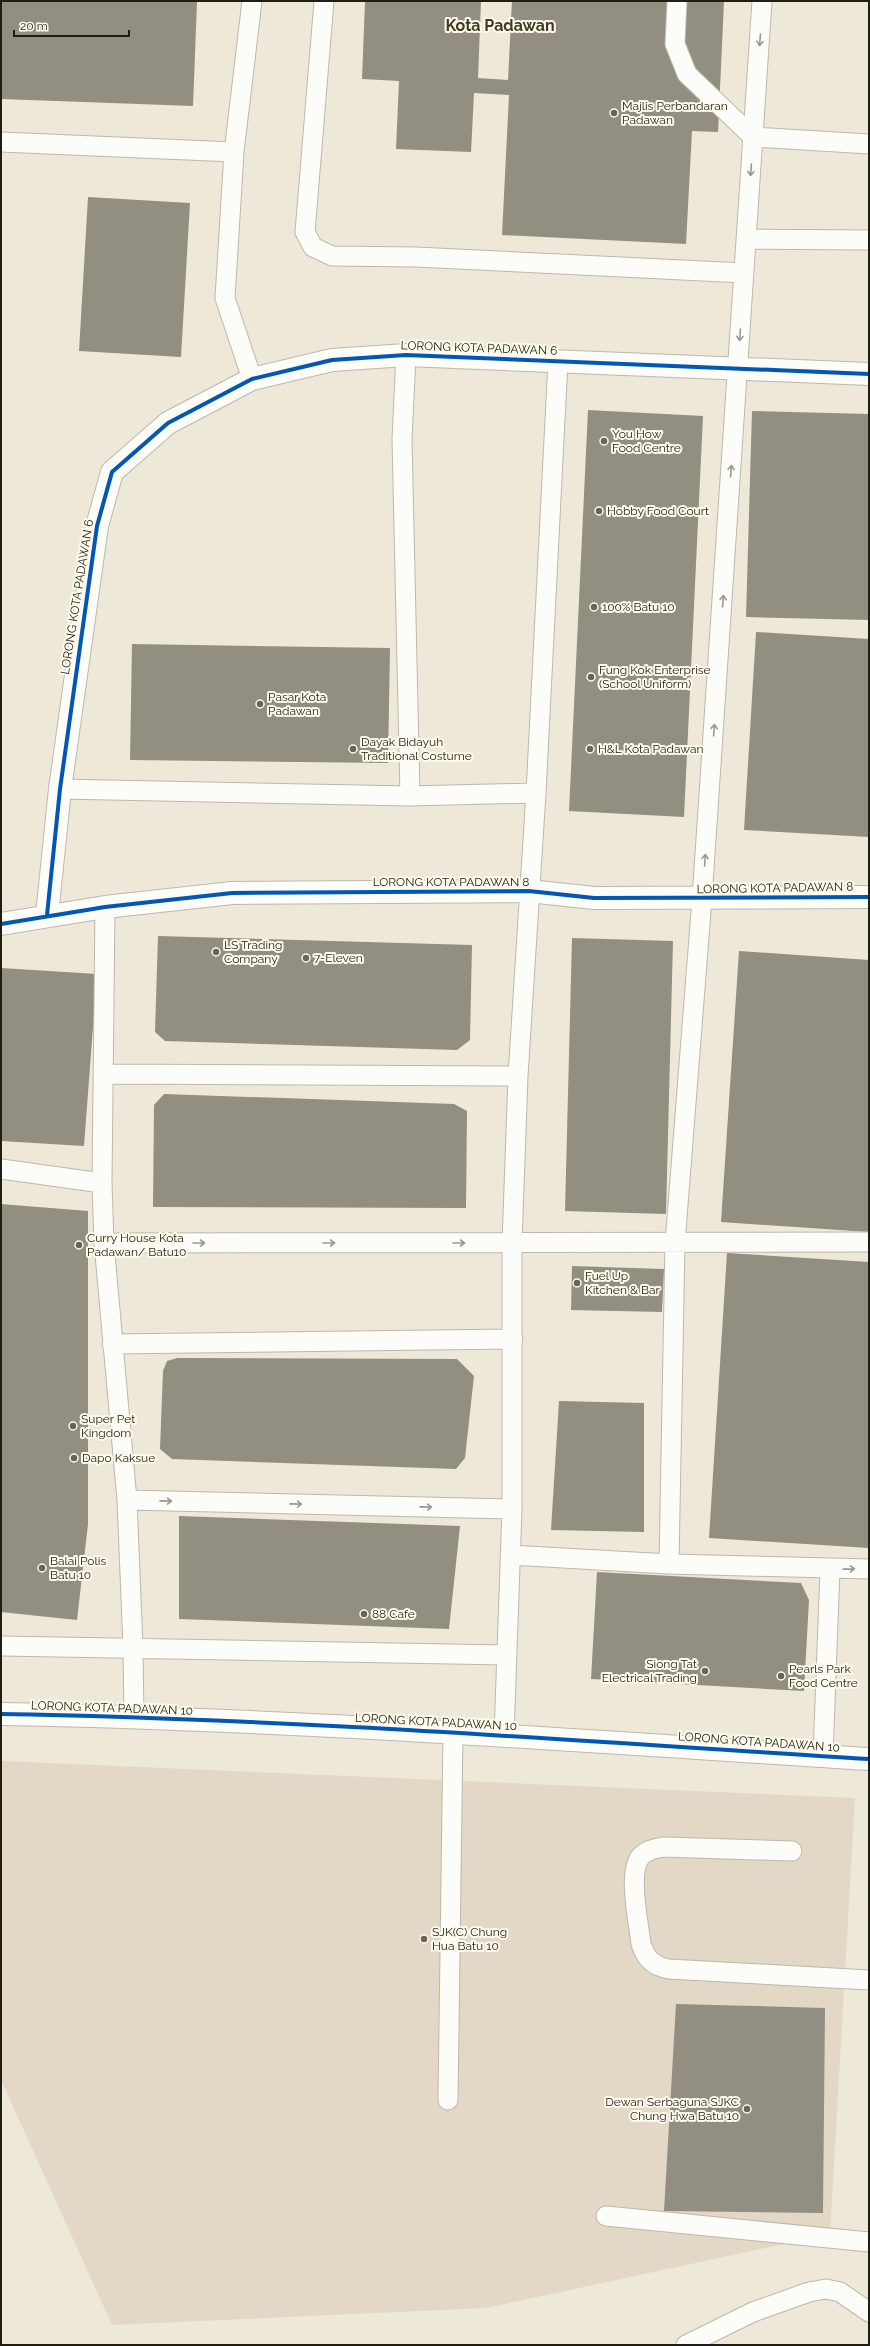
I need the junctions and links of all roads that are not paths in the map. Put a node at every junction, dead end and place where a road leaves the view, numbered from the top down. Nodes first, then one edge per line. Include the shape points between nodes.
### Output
1 (252, 1) edge
2 (324, 1) edge
3 (677, 1) edge
4 (762, 1) edge
5 (753, 137) junction
6 (1, 142) edge
7 (869, 144) edge
8 (234, 152) junction
9 (746, 239) junction
10 (869, 240) edge
11 (744, 273) junction
12 (406, 355) junction
13 (558, 361) junction
14 (738, 369) junction
15 (869, 374) edge
16 (252, 378) junction
17 (60, 789) junction
18 (536, 792) junction
19 (410, 796) junction
20 (528, 891) junction
21 (869, 897) edge
22 (702, 899) junction
23 (105, 907) junction
24 (48, 915) junction
25 (1, 924) edge
26 (103, 1074) junction
27 (518, 1076) junction
28 (1, 1170) edge
29 (102, 1182) junction
30 (869, 1242) edge
31 (104, 1243) junction
32 (512, 1243) junction
33 (675, 1243) junction
34 (513, 1339) junction
35 (112, 1344) junction
36 (127, 1500) junction
37 (512, 1509) junction
38 (510, 1555) junction
39 (669, 1564) junction
40 (830, 1569) junction
41 (869, 1569) edge
42 (1, 1646) edge
43 (134, 1647) junction
44 (508, 1655) junction
45 (1, 1714) edge
46 (134, 1718) junction
47 (453, 1732) junction
48 (504, 1736) junction
49 (823, 1756) junction
50 (869, 1759) edge
51 (792, 1851) dead end
52 (869, 1980) edge
53 (448, 2100) dead end
54 (606, 2216) dead end
55 (869, 2242) edge
56 (869, 2312) edge
57 (686, 2345) edge

1 - 8 lane
2 - 11 lane via 305,232 313,247 332,256 424,257
3 - 5 lane via 675,44 686,74
4 -> 5 lane
5 - 7 lane
5 -> 9 lane
6 - 8 lane
8 - 16 lane via 225,298
9 - 10 lane
9 - 11 lane
11 -> 14 lane
12 - 13 street, LORONG KOTA PADAWAN 6
12 - 16 street, LORONG KOTA PADAWAN 6 via 332,360
12 - 19 lane via 402,439
13 - 14 street, LORONG KOTA PADAWAN 6
13 - 18 lane
14 - 15 street, LORONG KOTA PADAWAN 6
22 -> 14 lane
16 - 17 street, LORONG KOTA PADAWAN 6 via 168,423 112,472 96,526
17 - 19 lane
17 - 24 street, LORONG KOTA PADAWAN 6
18 - 19 lane
18 - 20 lane
20 - 22 street, LORONG KOTA PADAWAN 8 via 594,898
20 - 23 street, LORONG KOTA PADAWAN 8 via 232,893
20 - 27 lane
21 - 22 street, LORONG KOTA PADAWAN 8
22 - 33 lane
23 - 24 street, LORONG KOTA PADAWAN 8
23 - 26 lane
24 - 25 street, LORONG KOTA PADAWAN 8
26 - 27 lane
26 - 29 lane
27 - 32 lane
28 - 29 lane
29 - 31 lane
30 - 33 lane
31 -> 32 lane
31 - 35 lane
32 - 33 lane
32 - 34 lane
33 - 39 lane
34 - 35 lane
34 - 37 lane
35 - 36 lane
36 -> 37 lane
36 - 43 lane
37 - 38 lane
38 - 39 lane
38 - 44 lane
39 - 40 lane
40 -> 41 lane
40 - 49 lane
42 - 43 lane
43 - 44 lane
43 - 46 lane
44 - 48 lane
45 - 46 street, LORONG KOTA PADAWAN 10
46 - 47 street, LORONG KOTA PADAWAN 10
47 - 48 street, LORONG KOTA PADAWAN 10
47 - 53 lane
48 - 49 street, LORONG KOTA PADAWAN 10
49 - 50 street, LORONG KOTA PADAWAN 10
51 - 52 lane via 664,1847 652,1849 641,1856 634,1878 644,1954 650,1962 669,1969
54 - 55 lane
56 - 57 lane via 840,2292 826,2289 809,2292 753,2312

